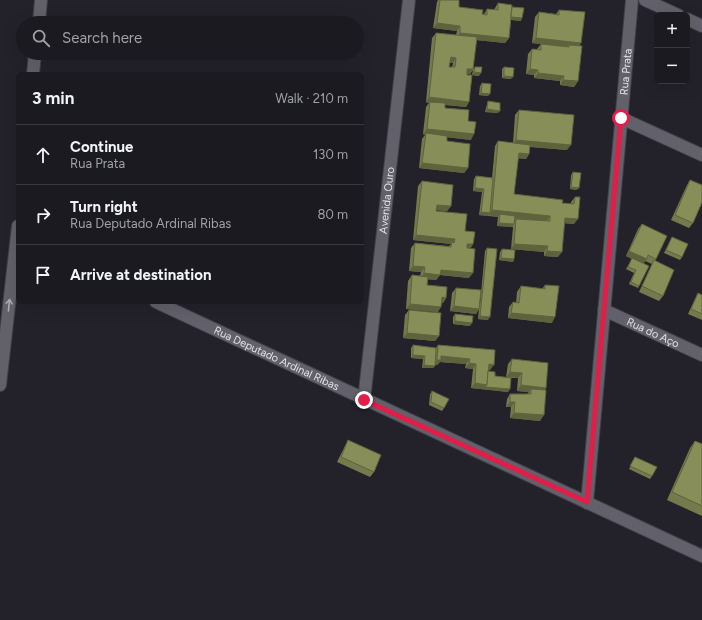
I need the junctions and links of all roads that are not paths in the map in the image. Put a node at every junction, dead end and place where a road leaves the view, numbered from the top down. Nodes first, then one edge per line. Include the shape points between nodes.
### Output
1 (41, 0) edge
2 (409, 0) edge
3 (632, 0) edge
4 (645, 0) edge
5 (671, 12) edge
6 (39, 16) edge
7 (690, 20) edge
8 (702, 26) edge
9 (35, 60) edge
10 (33, 72) edge
11 (621, 118) junction
12 (702, 154) edge
13 (16, 250) edge
14 (160, 304) edge
15 (604, 310) junction
16 (702, 355) edge
17 (0, 385) edge
18 (364, 400) junction
19 (587, 502) junction
20 (702, 556) edge

1 - 6 street
2 - 18 street, Avenida Ouro
3 - 11 street, Rua Prata
4 - 5 street
7 - 8 street
9 - 10 street
11 - 12 street
11 - 15 street, Rua Prata
17 -> 13 street
14 - 18 street, Rua Deputado Ardinal Ribas
15 - 16 street, Rua do Aço
15 - 19 street, Rua Prata
18 - 19 street, Rua Deputado Ardinal Ribas
19 - 20 street, Rua Deputado Ardinal Ribas

